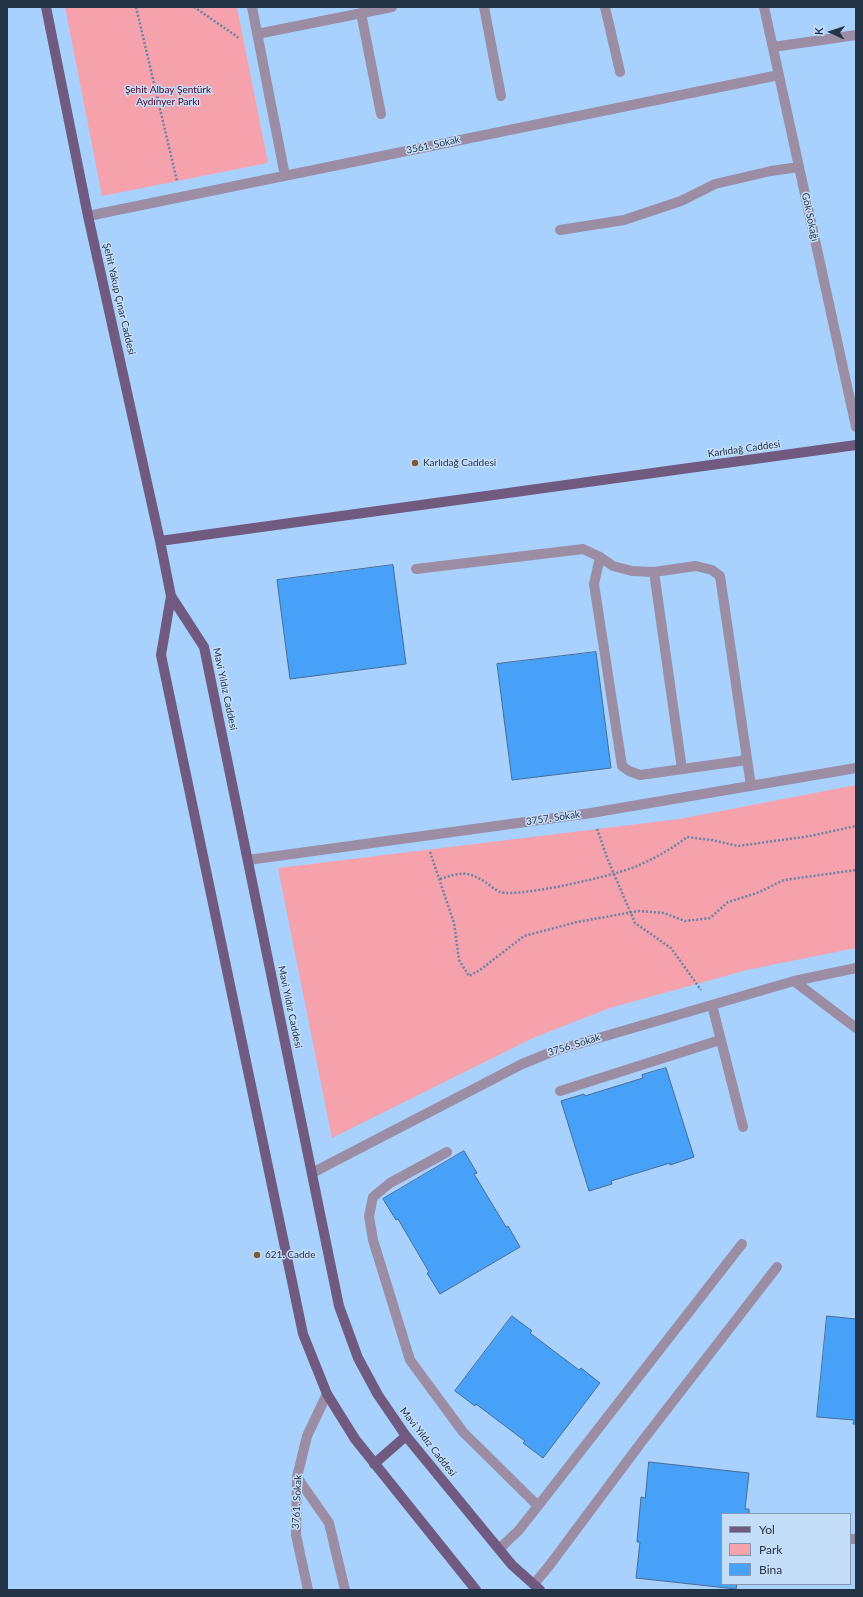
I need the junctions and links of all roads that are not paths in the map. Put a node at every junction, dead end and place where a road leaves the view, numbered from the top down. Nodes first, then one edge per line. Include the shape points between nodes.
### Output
1 (46, 7) edge
2 (252, 7) edge
3 (392, 7) edge
4 (484, 7) edge
5 (606, 7) edge
6 (764, 7) edge
7 (362, 12) junction
8 (257, 34) junction
9 (856, 35) edge
10 (773, 47) junction
11 (620, 72) dead end
12 (779, 75) junction
13 (501, 96) dead end
14 (380, 114) dead end
15 (799, 167) junction
16 (285, 176) junction
17 (88, 216) junction
18 (560, 230) dead end
19 (856, 427) edge
20 (856, 445) edge
21 (160, 540) junction
22 (600, 557) junction
23 (416, 569) dead end
24 (654, 572) junction
25 (171, 596) junction
26 (747, 760) junction
27 (856, 768) edge
28 (682, 769) junction
29 (751, 786) junction
30 (248, 860) junction
31 (856, 968) edge
32 (794, 981) junction
33 (712, 1005) junction
34 (856, 1028) edge
35 (720, 1040) junction
36 (560, 1091) dead end
37 (744, 1127) dead end
38 (448, 1152) dead end
39 (312, 1173) junction
40 (742, 1244) dead end
41 (777, 1267) dead end
42 (327, 1394) junction
43 (406, 1436) junction
44 (374, 1464) junction
45 (297, 1477) junction
46 (538, 1506) junction
47 (499, 1549) junction
48 (537, 1587) edge
49 (308, 1590) edge
50 (345, 1590) edge
51 (476, 1590) edge

1 - 17 main road, Şehit Yakup Çınar Caddesi
2 - 8 street
3 - 7 street
4 - 13 street
5 - 11 street
6 - 10 street, Gök Sokağı
7 - 8 street
7 - 14 street
8 - 16 street
9 - 10 street
10 - 12 street, Gök Sokağı
12 - 15 street, Gök Sokağı
12 - 16 street, 3561. Sokak
15 - 18 street via 715,184 681,201 624,220
15 - 19 street, Gök Sokağı
16 - 17 street, 3561. Sokak
17 - 21 main road, Şehit Yakup Çınar Caddesi
20 - 21 main road, Karlıdağ Caddesi
21 - 25 main road, Şehit Yakup Çınar Caddesi
22 - 23 street via 583,550
22 - 24 street via 613,566 632,571
22 - 28 street via 594,584 622,766 640,775
24 - 26 street via 696,566 712,570 720,576
24 - 28 street
25 - 30 main road, Mavi Yıldız Caddesi via 204,647
25 - 42 main road via 161,655 303,1334
26 - 28 street
26 - 29 street
27 - 29 street, 3757. Sokak
29 - 30 street, 3757. Sokak via 591,813
30 - 39 main road, Mavi Yıldız Caddesi
31 - 32 street, 3756. Sokak
32 - 33 street, 3756. Sokak
32 - 34 street
33 - 35 street
33 - 39 street, 3756. Sokak via 537,1057
35 - 36 street
35 - 37 street
38 - 46 street via 390,1183 373,1197 369,1216 373,1240 410,1360 463,1432
39 - 43 main road, Mavi Yıldız Caddesi via 339,1306 358,1358 378,1395
40 - 46 street
41 - 48 street via 643,1440 549,1566
42 - 44 main road
42 - 45 street, 3761. Sokak via 307,1436
43 - 44 main road
43 - 47 main road, Mavi Yıldız Caddesi
44 - 51 main road
45 - 49 street, 3761. Sokak via 296,1535
45 - 50 street via 329,1523
46 - 47 street via 519,1530
47 - 48 main road, Mavi Yıldız Caddesi via 512,1565

